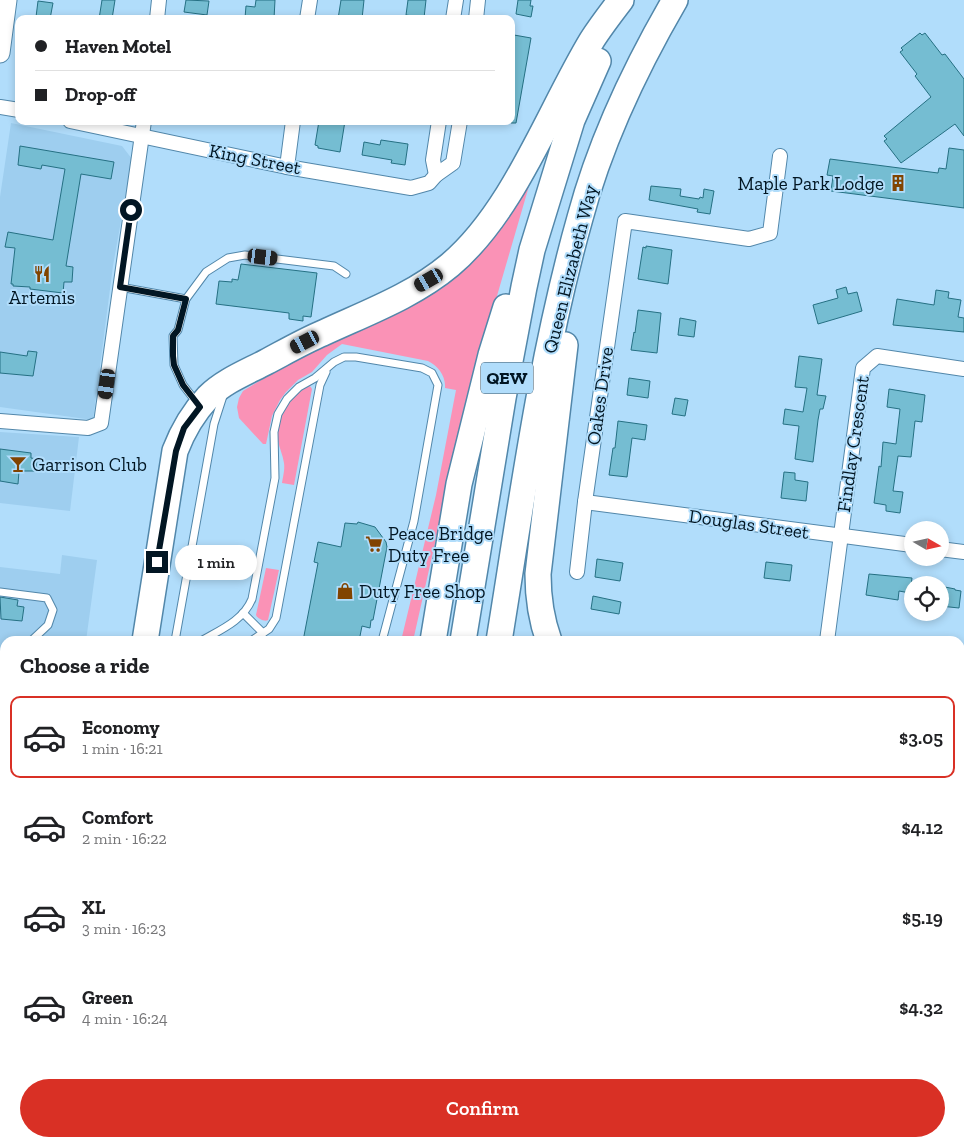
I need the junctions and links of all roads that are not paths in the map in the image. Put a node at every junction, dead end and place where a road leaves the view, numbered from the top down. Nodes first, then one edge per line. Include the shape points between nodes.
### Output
1 (7, 0) edge
2 (159, 0) edge
3 (310, 0) edge
4 (456, 0) edge
5 (478, 0) edge
6 (621, 0) edge
7 (629, 0) edge
8 (675, 0) edge
9 (157, 15) edge
10 (308, 15) edge
11 (454, 15) edge
12 (476, 15) edge
13 (0, 54) edge
14 (0, 106) edge
15 (15, 109) edge
16 (572, 120) junction
17 (89, 125) edge
18 (143, 125) edge
19 (292, 125) edge
20 (437, 125) edge
21 (459, 125) edge
22 (142, 136) junction
23 (780, 156) dead end
24 (287, 167) junction
25 (436, 175) junction
26 (580, 216) junction
27 (346, 274) dead end
28 (120, 287) junction
29 (186, 299) junction
30 (334, 362) junction
31 (964, 369) edge
32 (243, 374) junction
33 (200, 407) junction
34 (0, 421) edge
35 (585, 502) junction
36 (840, 536) junction
37 (904, 544) edge
38 (949, 550) edge
39 (964, 552) edge
40 (578, 572) dead end
41 (0, 592) edge
42 (243, 613) junction
43 (263, 633) junction
44 (430, 633) edge
45 (36, 636) edge
46 (146, 636) edge
47 (175, 636) edge
48 (209, 636) edge
49 (258, 636) edge
50 (383, 636) edge
51 (464, 636) edge
52 (500, 636) edge
53 (548, 636) edge
54 (828, 636) edge

1 - 13 main road
2 - 9 street
3 - 10 street
4 - 11 street
5 - 12 street
6 - 32 highway via 593,39 502,203 450,265 383,306
7 - 16 highway, Queen Elizabeth Way / QEW
8 - 26 highway, Queen Elizabeth Way / QEW via 622,104
14 - 15 street
16 - 44 highway via 520,258 491,355 459,484
16 - 51 highway, Queen Elizabeth Way / QEW via 532,250 524,287
17 - 22 street, King Street
18 - 22 street
19 - 24 street
20 - 25 street via 433,160
21 - 25 street, King Street via 453,163
22 - 24 street, King Street
22 - 28 street
23 - 35 street, Oakes Drive via 770,233 749,239 626,221
24 - 25 street, King Street via 411,188 429,183
26 - 52 highway, Queen Elizabeth Way / QEW via 546,360
26 - 53 highway via 538,574 538,595
27 - 29 lane via 334,266 245,255 228,258 206,272
28 - 29 lane
28 - 34 street via 101,423 88,428
29 - 33 lane via 173,356 183,385
30 - 42 lane via 292,393 276,422 273,440 275,478 254,590
30 - 43 lane via 320,385 276,618
30 - 50 lane via 344,357 356,357 422,368 432,372 438,385 414,521
31 - 36 street, Findlay Crescent via 877,356 863,368
32 - 33 highway via 218,388
32 - 47 lane via 222,397 214,424
33 - 46 highway via 184,428 176,451
35 - 36 street, Douglas Street
35 - 40 street, Oakes Drive
36 - 37 street, Douglas Street
36 - 54 street, Findlay Crescent
38 - 39 street
41 - 45 lane via 47,598 53,610 48,625
42 - 43 lane
42 - 48 lane
43 - 49 lane

